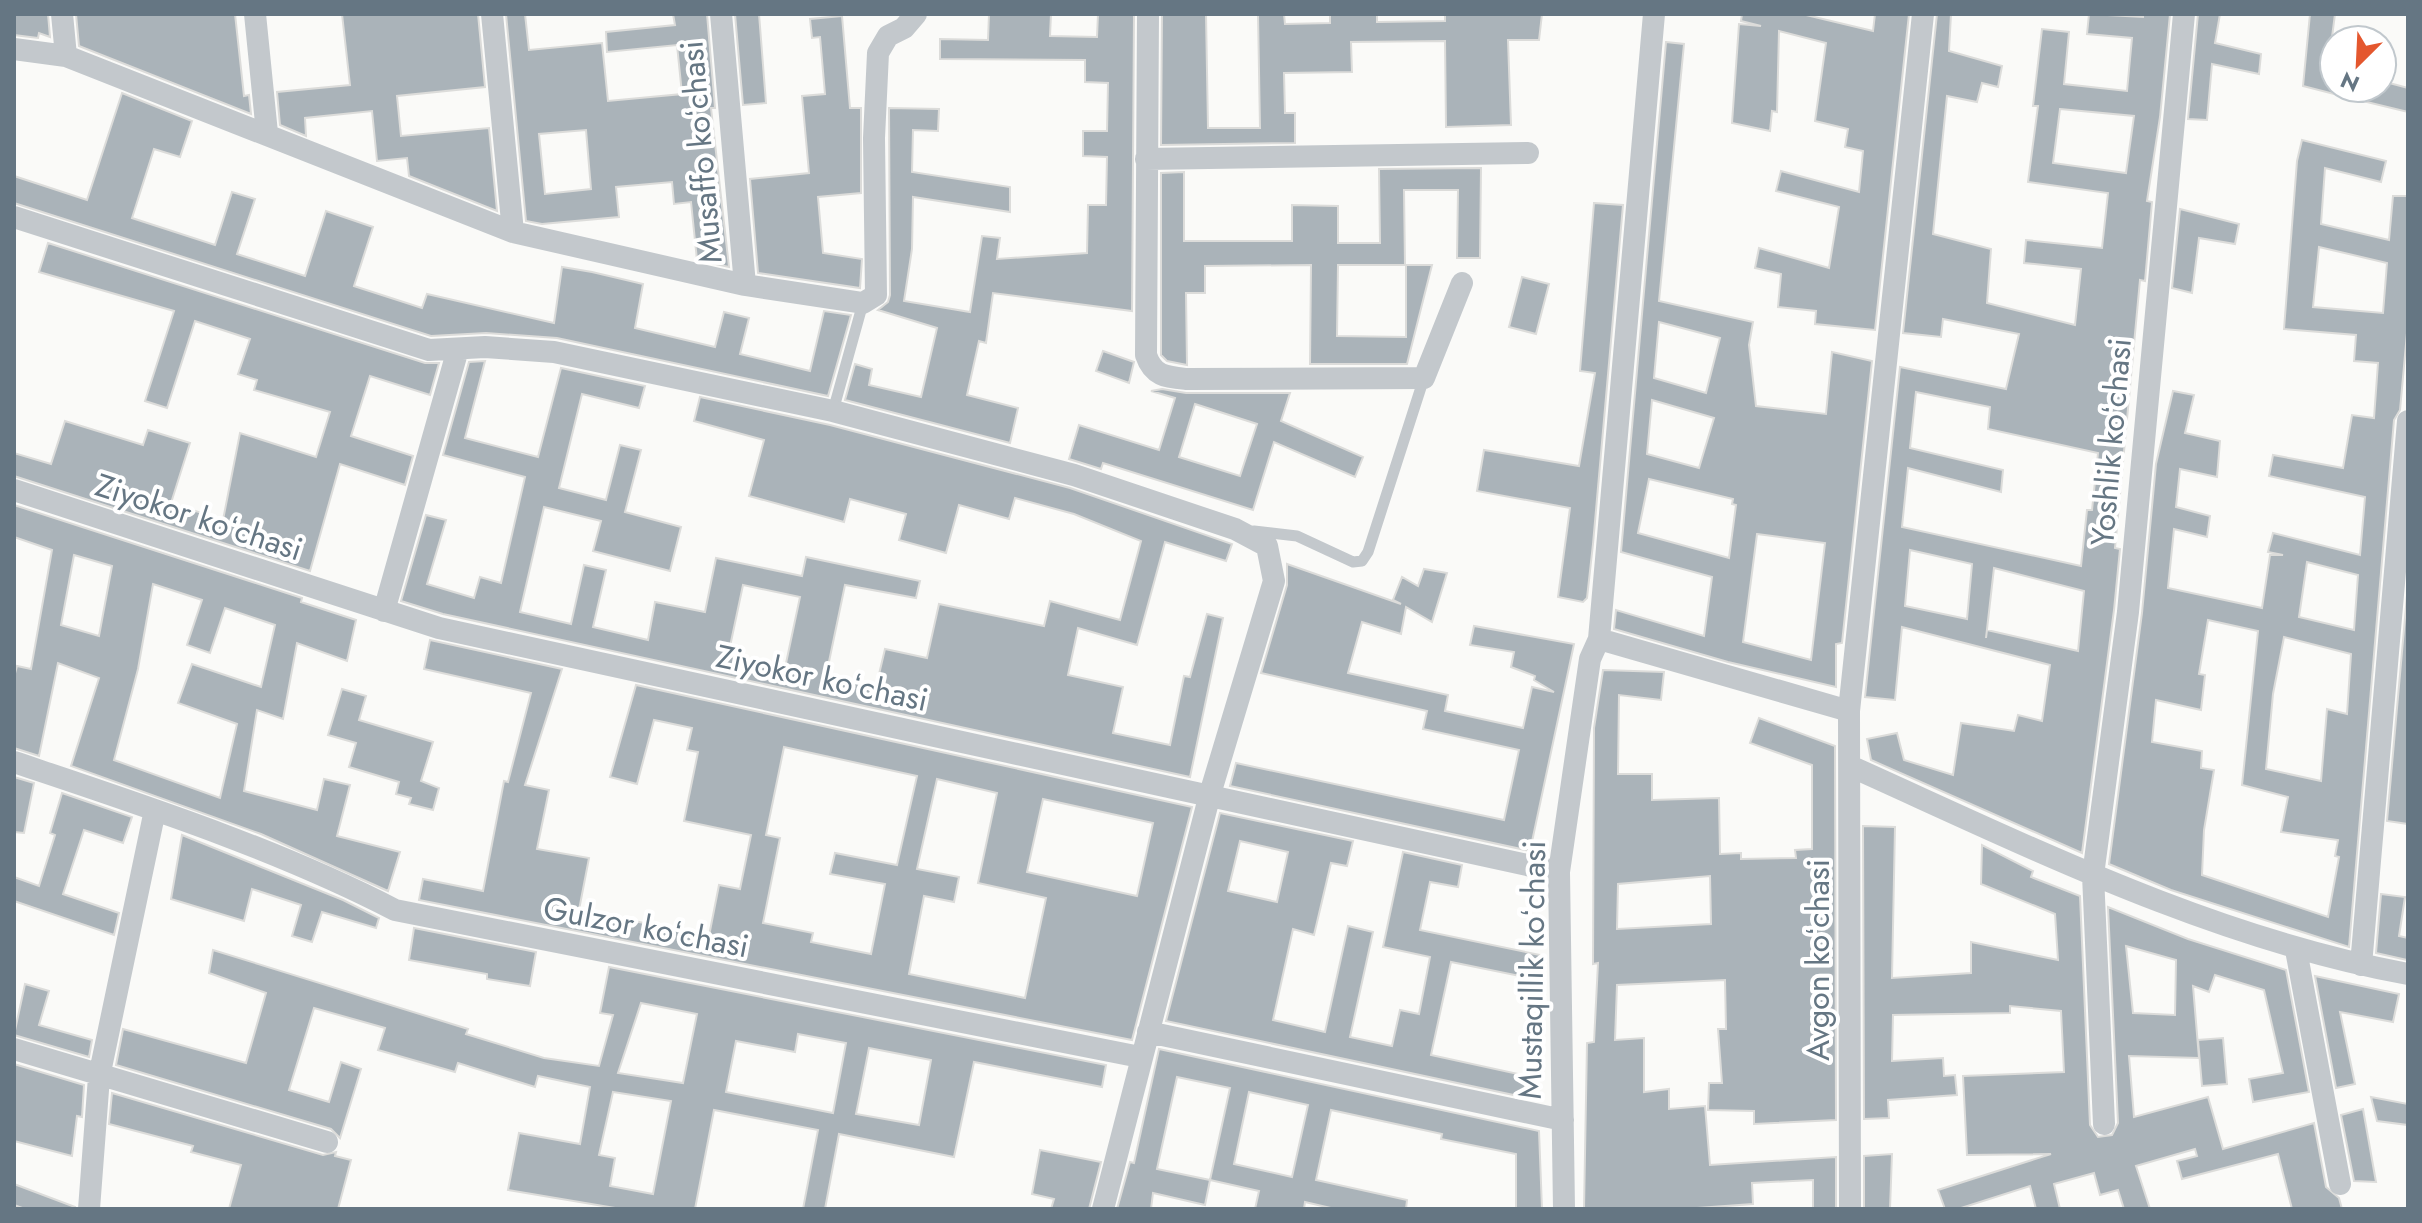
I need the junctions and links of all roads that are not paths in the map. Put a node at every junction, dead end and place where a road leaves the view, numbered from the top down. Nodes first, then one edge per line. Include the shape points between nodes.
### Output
1 (62, 14) edge
2 (255, 14) edge
3 (492, 14) edge
4 (721, 14) edge
5 (916, 14) edge
6 (1148, 14) edge
7 (1654, 14) edge
8 (1923, 14) edge
9 (2184, 14) edge
10 (14, 49) edge
11 (66, 56) junction
12 (267, 133) junction
13 (1528, 153) dead end
14 (1146, 159) junction
15 (14, 217) edge
16 (513, 232) junction
17 (1462, 283) dead end
18 (745, 285) junction
19 (863, 303) junction
20 (458, 349) junction
21 (1424, 378) junction
22 (833, 411) junction
23 (2408, 421) edge
24 (14, 490) edge
25 (1235, 529) junction
26 (384, 611) junction
27 (1599, 639) junction
28 (1849, 711) junction
29 (14, 762) edge
30 (1850, 766) junction
31 (1210, 794) junction
32 (155, 810) junction
33 (1559, 872) junction
34 (2093, 875) junction
35 (2296, 950) junction
36 (2361, 965) junction
37 (2408, 974) edge
38 (1148, 1032) junction
39 (14, 1049) edge
40 (1140, 1057) junction
41 (99, 1077) junction
42 (1563, 1120) junction
43 (2104, 1124) dead end
44 (327, 1142) dead end
45 (2340, 1184) dead end
46 (89, 1209) edge
47 (1103, 1209) edge
48 (1564, 1209) edge
49 (1850, 1209) edge

1 - 11 street
2 - 12 street
3 - 16 street
4 - 18 street, Musaffo koʻchasi
5 - 19 street via 888,36 878,53 876,295
6 - 14 street
7 - 27 street
8 - 28 street
9 - 34 street, Yoshlik koʻchasi via 2128,612
10 - 11 street
11 - 12 street
12 - 16 street
13 - 14 street
14 - 21 street via 1150,367 1163,376 1186,379
15 - 20 street via 384,339 429,350
16 - 18 street
17 - 21 street
18 - 19 street
19 - 22 lane
20 - 22 street via 554,352
20 - 26 street
21 - 25 lane via 1362,561 1353,562 1297,536
22 - 25 street via 1074,475
23 - 36 street
24 - 26 street, Ziyokor koʻchasi
25 - 31 street via 1267,546 1274,581
26 - 31 street, Ziyokor koʻchasi via 439,628
27 - 28 street
27 - 33 street, Mustaqillik koʻchasi via 1590,659
28 - 30 street, Avgon koʻchasi
29 - 32 street, Gulzor koʻchasi
30 - 34 street
30 - 49 street, Avgon koʻchasi
31 - 33 street, Ziyokor koʻchasi
31 - 38 street
32 - 40 street, Gulzor koʻchasi via 395,910
32 - 41 street
33 - 42 street, Mustaqillik koʻchasi
34 - 35 street
34 - 43 street, Yoshlik koʻchasi
35 - 36 street
35 - 45 street
36 - 37 street
38 - 40 street
38 - 42 street
39 - 41 street
40 - 47 street
41 - 44 street
41 - 46 street
42 - 48 street, Mustaqillik koʻchasi

